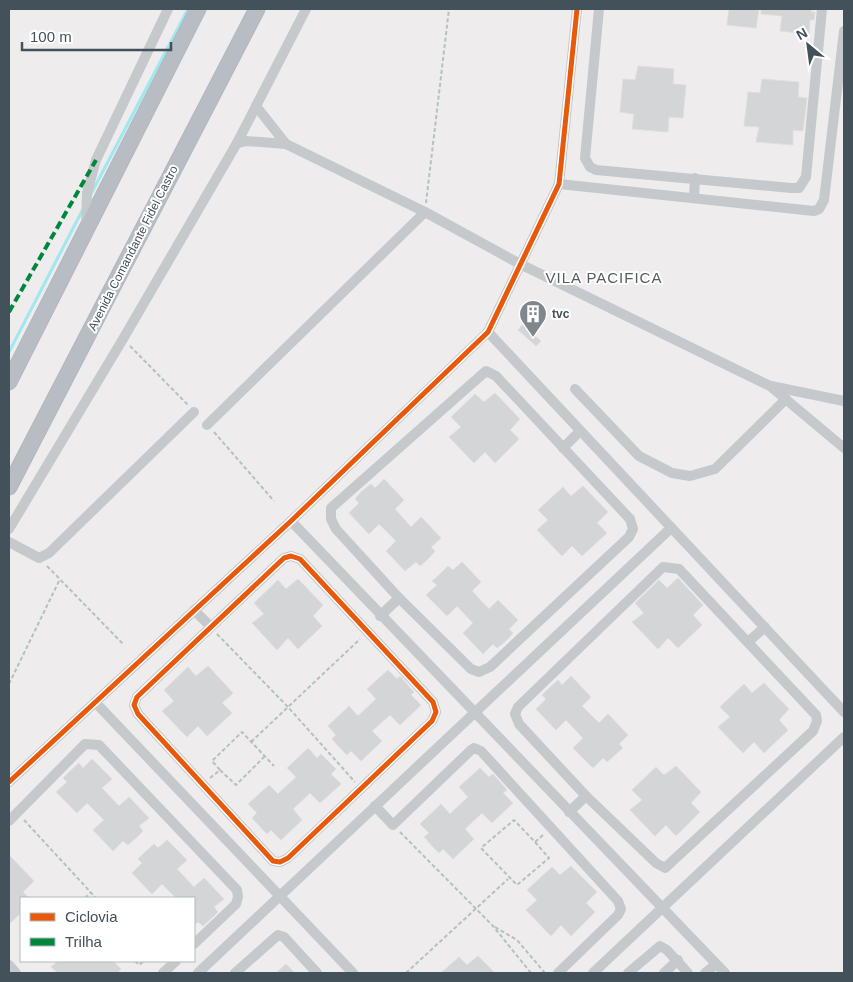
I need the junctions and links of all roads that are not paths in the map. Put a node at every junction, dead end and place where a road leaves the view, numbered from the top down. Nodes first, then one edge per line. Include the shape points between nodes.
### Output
1 (168, 9) edge
2 (198, 9) edge
3 (249, 9) edge
4 (257, 9) edge
5 (306, 9) edge
6 (576, 9) edge
7 (600, 9) edge
8 (822, 9) edge
9 (247, 27) junction
10 (844, 30) edge
11 (256, 106) junction
12 (237, 143) junction
13 (286, 144) junction
14 (692, 178) junction
15 (559, 184) junction
16 (690, 198) junction
17 (425, 212) junction
18 (86, 231) junction
19 (520, 264) junction
20 (488, 332) junction
21 (9, 382) edge
22 (770, 386) junction
23 (575, 389) dead end
24 (786, 399) junction
25 (844, 401) edge
26 (194, 412) dead end
27 (208, 425) dead end
28 (580, 432) junction
29 (563, 448) junction
30 (844, 448) edge
31 (9, 488) edge
32 (291, 521) junction
33 (670, 528) junction
34 (9, 529) edge
35 (9, 542) edge
36 (398, 598) junction
37 (194, 610) junction
38 (380, 616) junction
39 (210, 626) junction
40 (764, 627) junction
41 (748, 642) junction
42 (95, 702) junction
43 (844, 712) edge
44 (473, 714) junction
45 (844, 737) edge
46 (9, 782) edge
47 (586, 796) junction
48 (375, 806) junction
49 (569, 812) junction
50 (9, 821) edge
51 (280, 896) junction
52 (661, 907) junction
53 (195, 943) edge
54 (678, 960) junction
55 (175, 962) edge
56 (716, 964) junction
57 (163, 973) edge
58 (198, 973) edge
59 (235, 973) edge
60 (317, 973) edge
61 (353, 973) edge
62 (558, 973) edge
63 (593, 973) edge
64 (628, 973) edge
65 (664, 973) edge
66 (688, 973) edge
67 (706, 973) edge
68 (725, 973) edge

1 - 18 street via 96,160 87,193
2 - 18 highway
3 - 9 highway
4 - 9 highway, Avenida Comandante Fidel Castro
5 - 11 street
6 - 15 street
7 - 14 street via 586,163 596,170
8 - 14 street via 804,184 791,188
9 - 31 highway, Avenida Comandante Fidel Castro
10 - 16 street via 824,200 819,209
11 - 12 street
11 - 13 street
12 - 13 street
12 - 34 street
13 - 17 street
14 - 16 street
15 - 16 street
15 - 19 street
17 - 19 street
17 - 27 street
18 - 21 highway
19 - 20 street
19 - 22 street
20 - 28 street
20 - 32 street
22 - 24 street
22 - 25 street
23 - 24 street via 639,456 654,466 690,476 715,469
24 - 30 street
26 - 35 street via 57,546 39,558
28 - 29 street
28 - 33 street
29 - 36 street via 630,519 633,529 629,537 490,667 479,672 471,669
29 - 36 street via 496,376 486,371 331,508 331,519 336,529
32 - 37 street
32 - 38 street
33 - 40 street
33 - 44 street
36 - 38 street
37 - 39 street
37 - 42 street
38 - 44 street
39 - 39 street via 284,558 300,559 433,702 436,712 432,721 362,789 280,862 273,861 138,714 134,705 137,697
40 - 41 street
40 - 43 street
41 - 47 street via 816,715 813,731 665,868
41 - 47 street via 679,569 663,567 518,707 515,714 519,724
42 - 46 street
42 - 51 street
44 - 48 street
44 - 49 street
45 - 52 street
47 - 49 street
48 - 51 street
48 - 62 street via 393,825 474,748 481,751 618,900 621,909 618,915
49 - 52 street
50 - 53 street via 85,744 99,745 237,890 236,904
51 - 58 street
51 - 61 street
52 - 56 street
52 - 63 street
54 - 64 street via 660,946
54 - 65 street
54 - 66 street
55 - 57 street
56 - 67 street
56 - 68 street
59 - 60 street via 278,935 284,937

